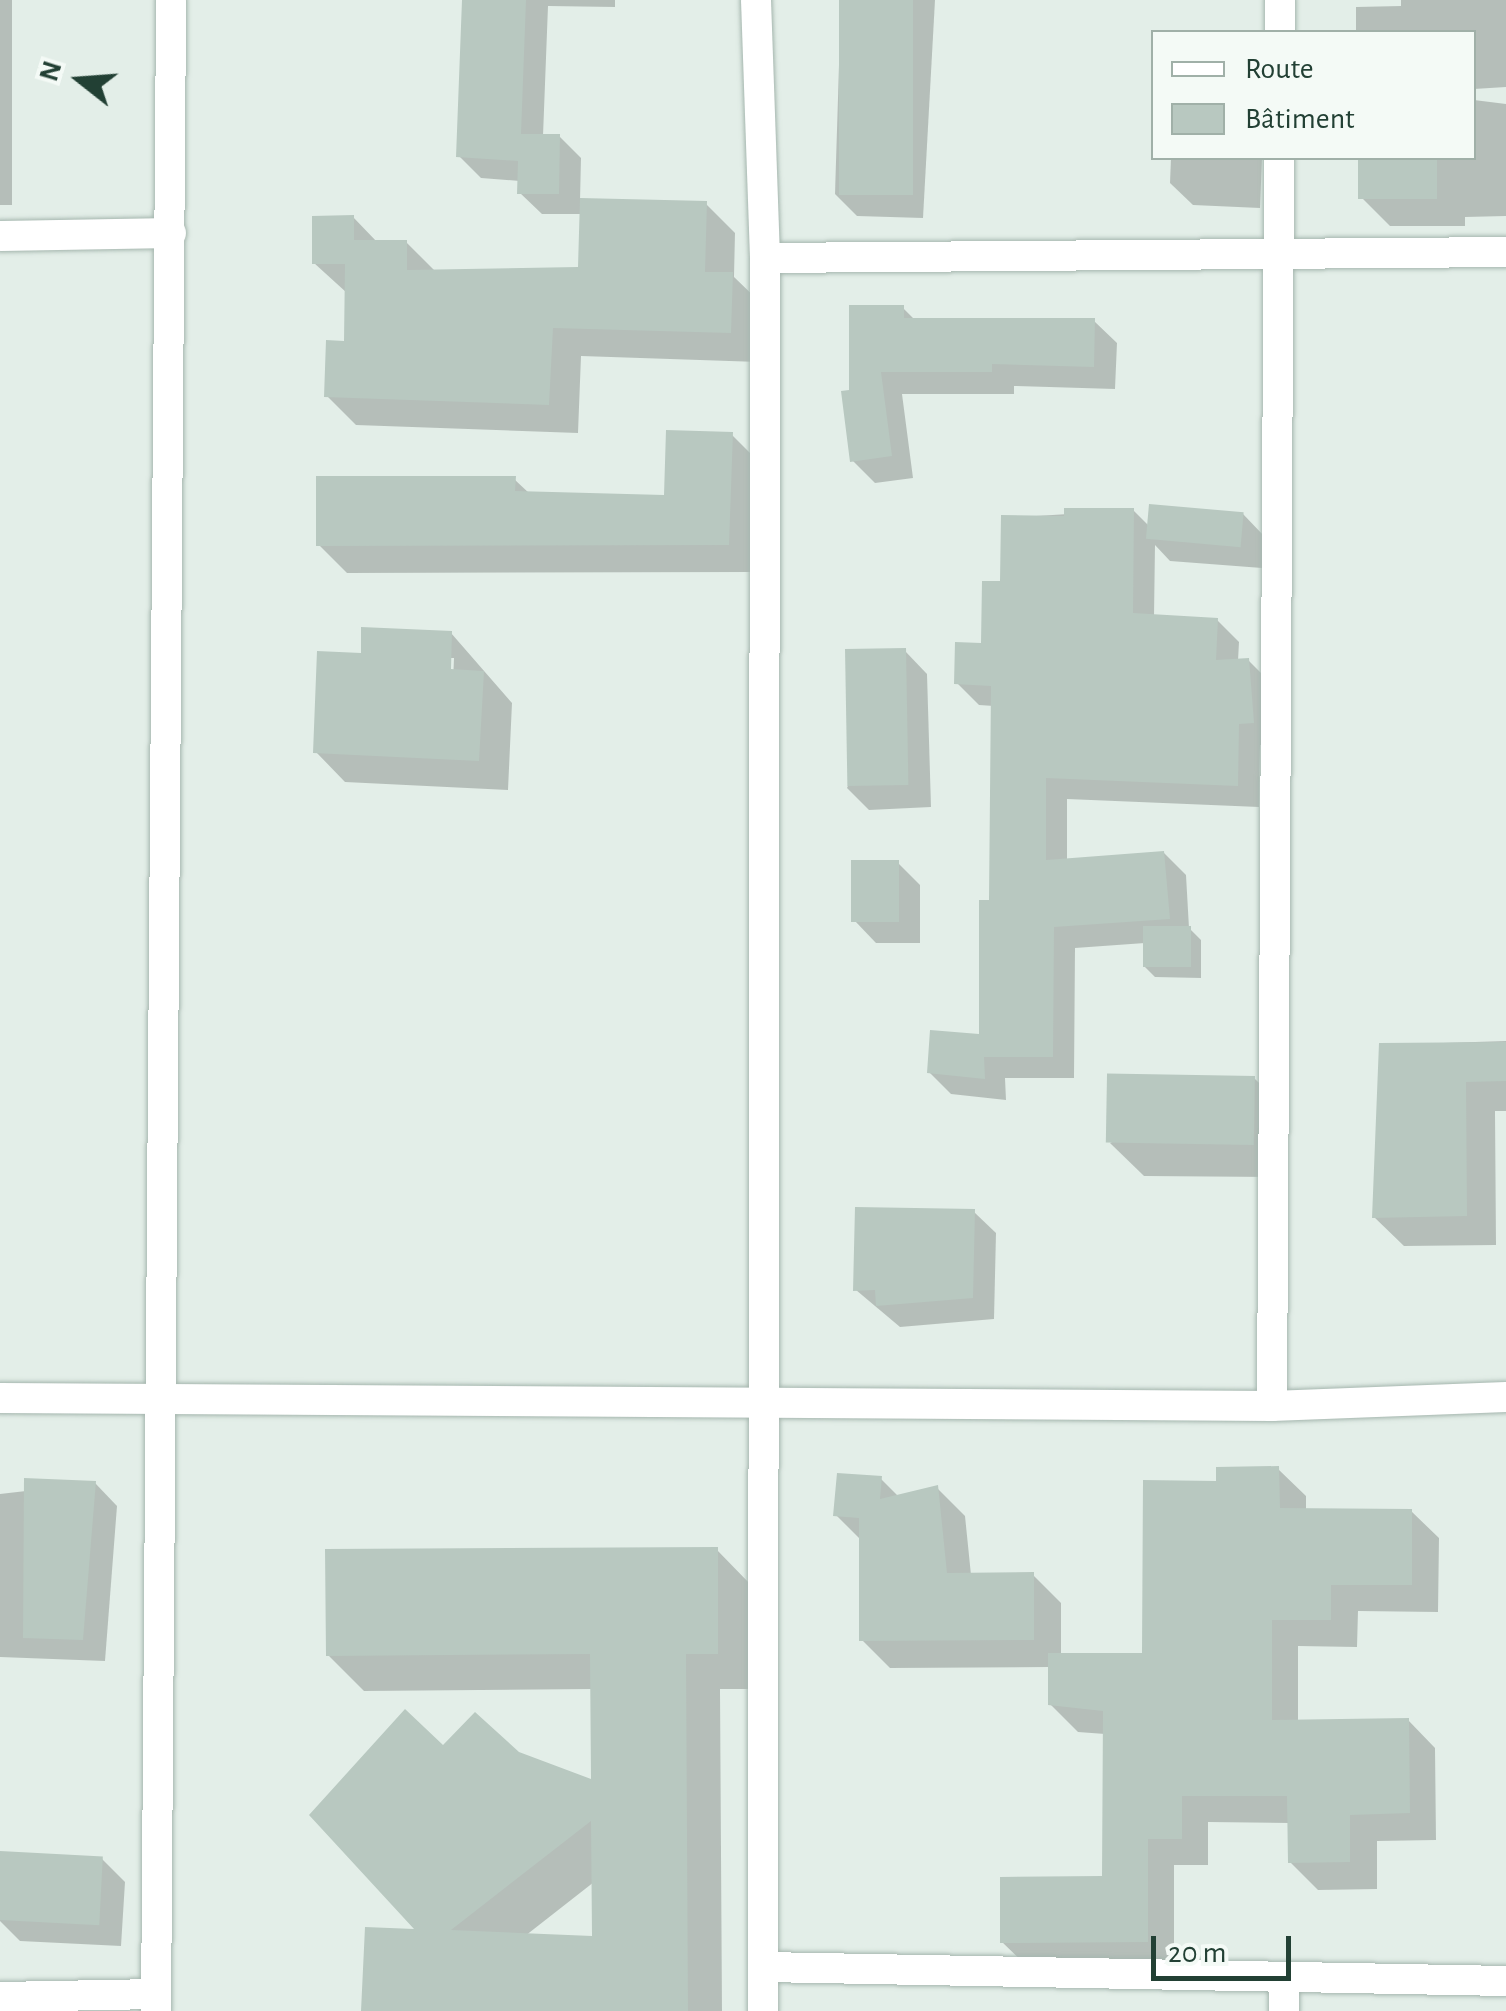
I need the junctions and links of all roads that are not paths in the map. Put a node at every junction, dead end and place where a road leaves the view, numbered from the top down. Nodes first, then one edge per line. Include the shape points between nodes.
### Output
1 (172, 0) edge
2 (756, 0) edge
3 (1280, 0) edge
4 (1280, 30) edge
5 (1279, 160) edge
6 (171, 232) junction
7 (0, 236) edge
8 (1279, 250) junction
9 (1506, 252) edge
10 (765, 258) junction
11 (1506, 1397) edge
12 (0, 1398) edge
13 (160, 1402) junction
14 (759, 1404) junction
15 (1272, 1406) junction
16 (764, 1967) junction
17 (1284, 1977) junction
18 (1506, 1981) edge
19 (0, 1997) edge
20 (156, 2002) edge
21 (763, 2011) edge
22 (1284, 2011) edge

1 - 6 street
2 - 10 street
3 - 4 street
5 - 8 street
6 - 7 street
6 - 13 street
8 - 9 street
8 - 10 street
8 - 15 street
10 - 14 street
11 - 15 street
12 - 13 street
13 - 14 street
13 - 20 street
14 - 15 street
14 - 16 street
16 - 17 street
16 - 21 street
17 - 18 street
17 - 22 street
19 - 20 street

